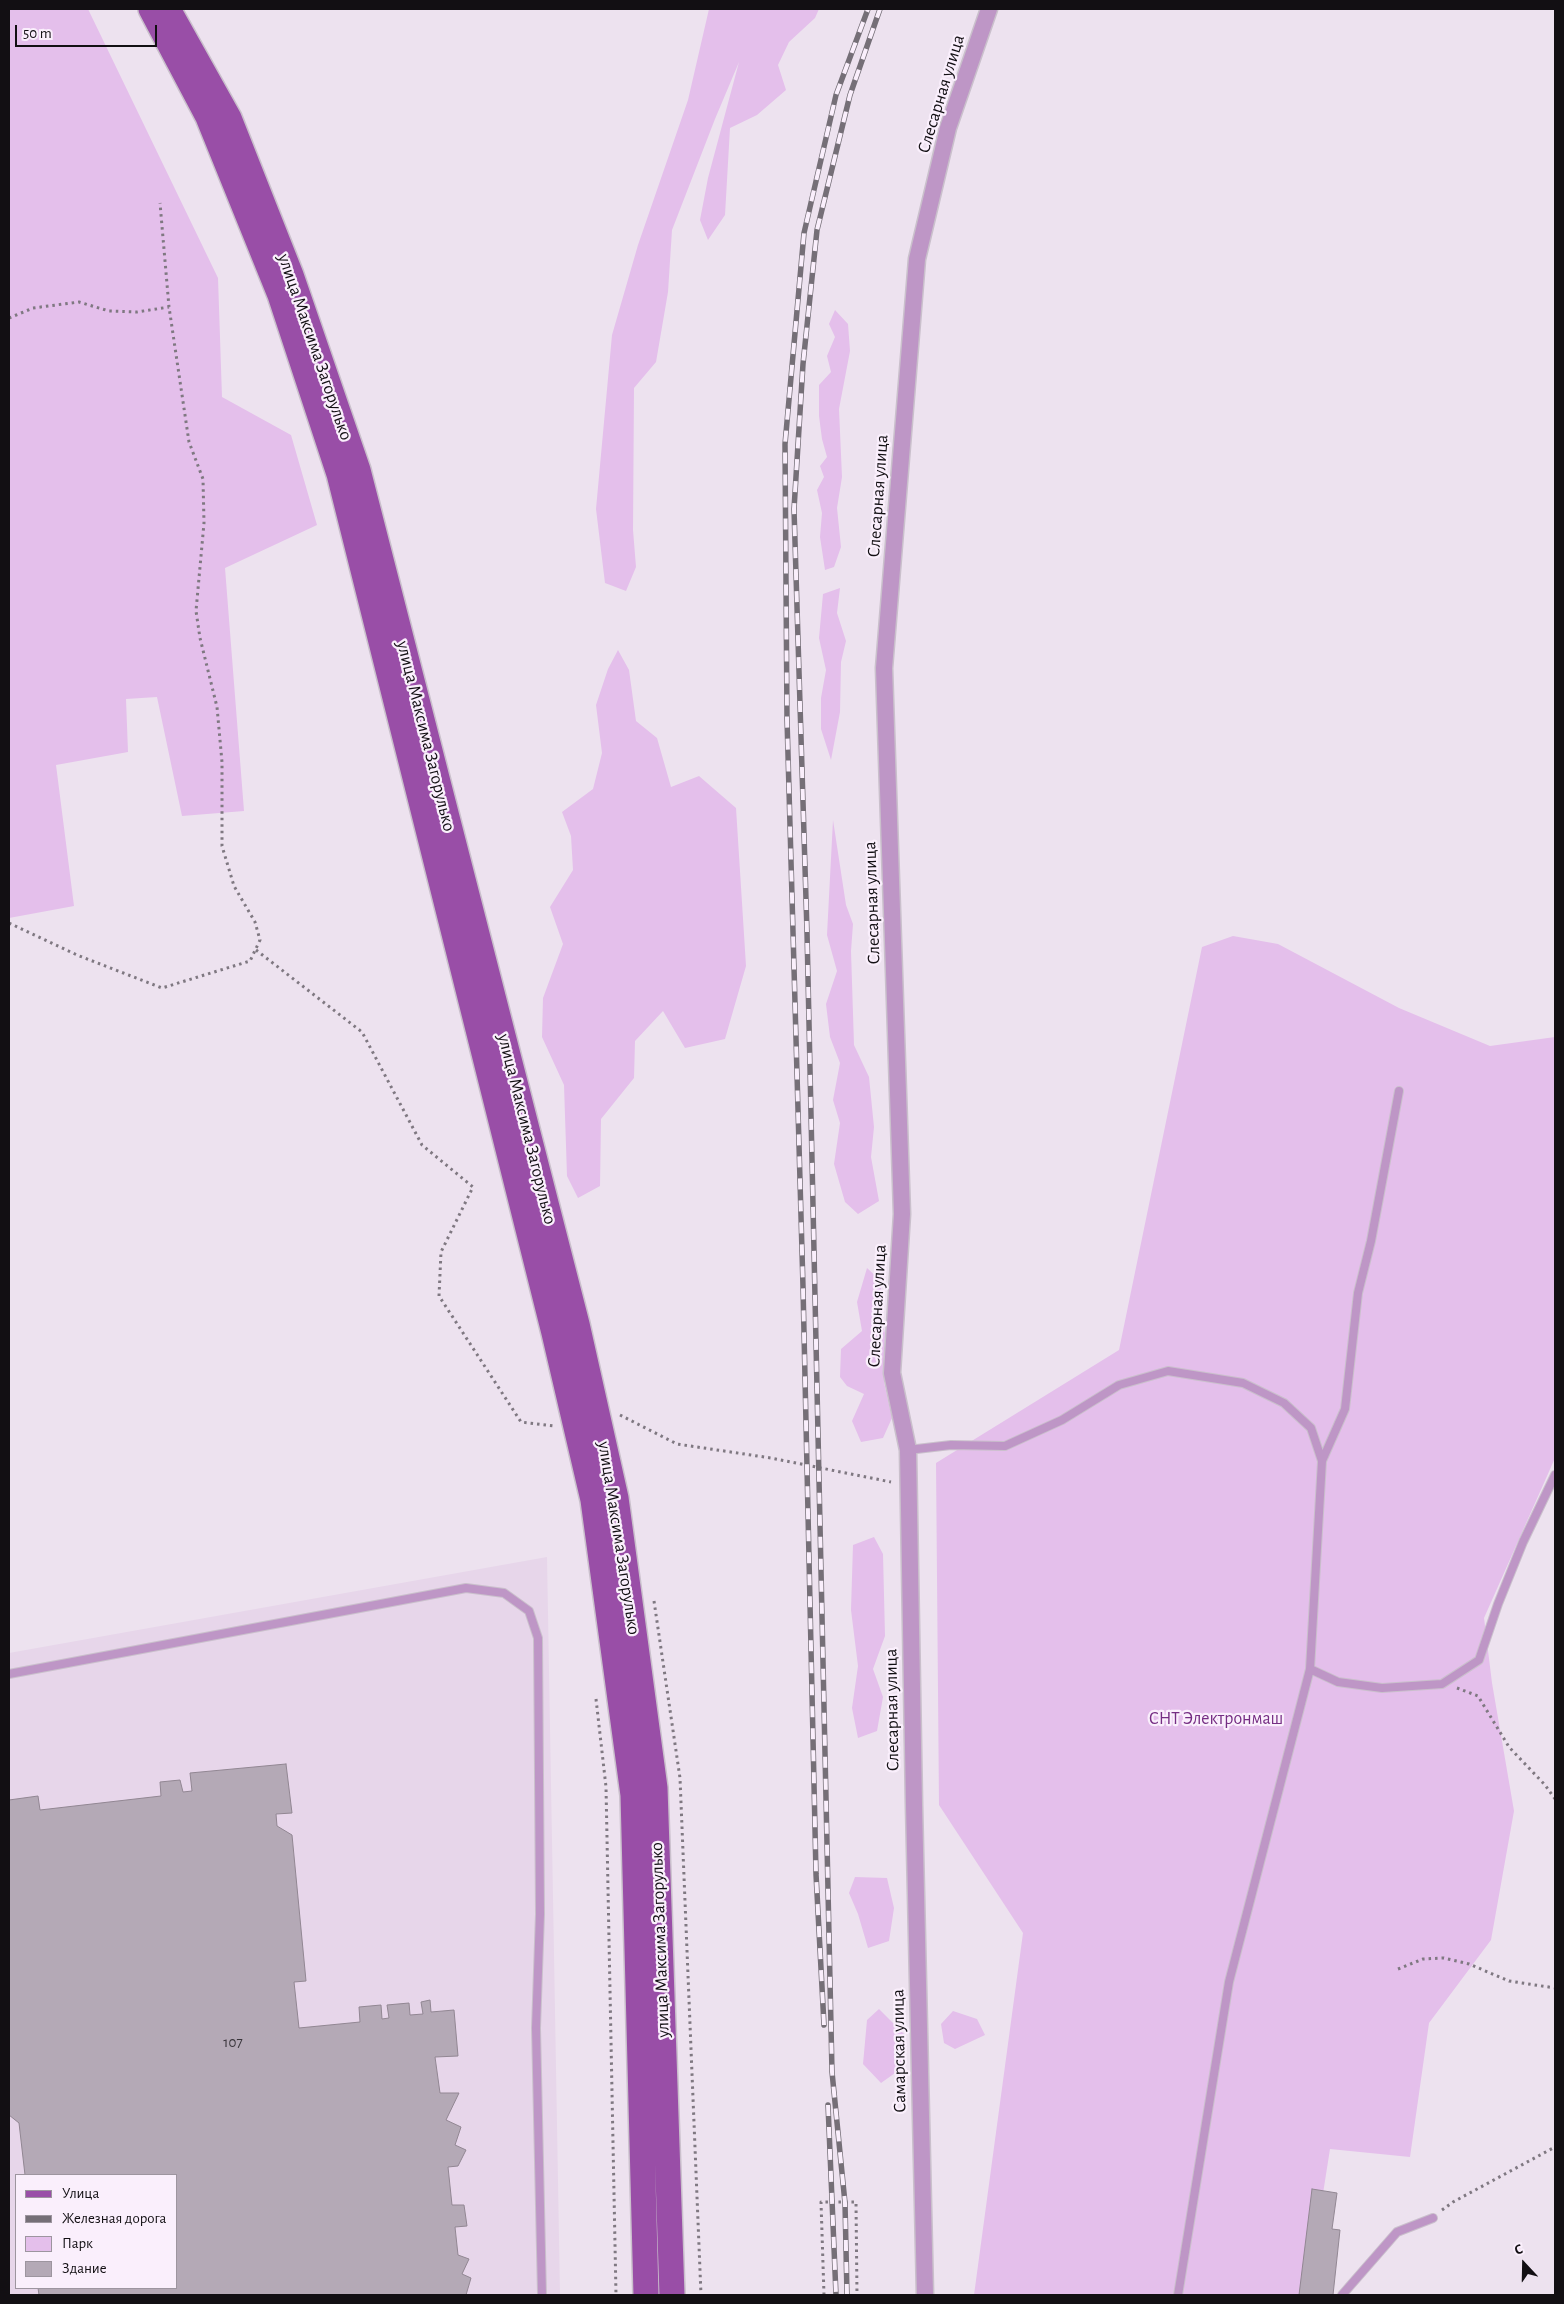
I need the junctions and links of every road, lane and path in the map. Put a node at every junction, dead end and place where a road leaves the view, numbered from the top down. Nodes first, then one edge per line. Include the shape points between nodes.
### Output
1 (151, 9) edge
2 (168, 9) edge
3 (988, 9) edge
4 (160, 203) dead end
5 (169, 307) junction
6 (9, 318) edge
7 (9, 923) edge
8 (256, 950) junction
9 (1399, 1091) dead end
10 (619, 1415) dead end
11 (555, 1417) dead end
12 (908, 1450) junction
13 (1322, 1461) junction
14 (1555, 1475) edge
15 (909, 1486) junction
16 (1310, 1669) junction
17 (9, 1674) edge
18 (1442, 1684) junction
19 (595, 1690) dead end
20 (1555, 1800) edge
21 (914, 1805) joint
22 (1398, 1969) dead end
23 (1555, 1988) edge
24 (1555, 2147) edge
25 (1433, 2218) joint
26 (542, 2295) edge
27 (616, 2295) edge
28 (646, 2295) edge
29 (672, 2295) edge
30 (824, 2295) edge
31 (858, 2295) edge
32 (925, 2295) edge
33 (1178, 2295) edge
34 (1342, 2295) edge

1 - 28 main road, улица Максима Загорулько via 208,117 280,295 338,474 549,1313 592,1500 633,1795
2 - 29 main road, улица Максима Загорулько via 229,118 291,275 358,470 574,1314 616,1498 655,1788
3 - 12 street, Слесарная улица via 948,128 917,259 884,668 902,1214 892,1373
4 - 5 path
5 - 6 path via 118,311 78,302 33,308
5 - 8 path via 189,442 203,479 204,523 196,611 217,707 222,762 222,846 234,886 255,922 260,940
7 - 8 path via 77,955 162,988 250,961
8 - 11 path via 362,1032 422,1145 474,1187 441,1252 439,1296 521,1422 557,1426
9 - 13 lane via 1358,1293 1345,1409
10 - 15 path via 677,1444 771,1458
12 - 13 lane via 951,1445 1005,1446 1062,1420 1119,1385 1168,1371 1243,1383 1284,1403 1311,1428
12 - 15 street, Слесарная улица
13 - 16 lane
14 - 18 lane via 1522,1542 1479,1660
15 - 21 street, Слесарная улица
16 - 18 lane via 1338,1682 1382,1688
16 - 33 lane via 1229,1982
17 - 26 lane via 466,1588 504,1593 529,1611 538,1638 540,1914 536,2028
18 - 20 path via 1478,1696 1509,1747
19 - 27 path via 606,1787
21 - 32 street, Самарская улица
22 - 23 path via 1423,1959 1444,1958 1509,1980
24 - 25 path via 1453,2202
25 - 34 lane via 1397,2232
30 - 31 path via 821,2202 856,2202

